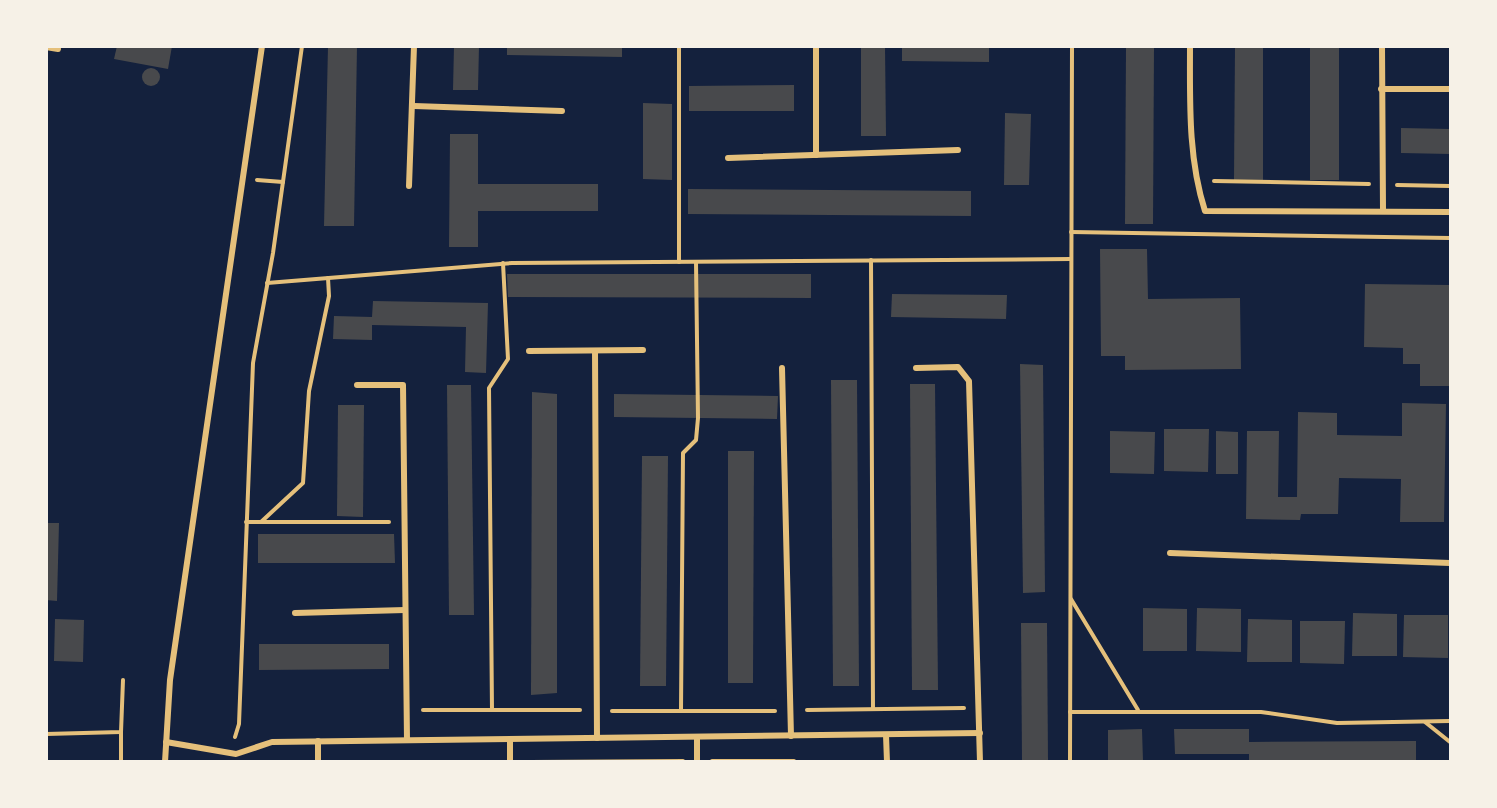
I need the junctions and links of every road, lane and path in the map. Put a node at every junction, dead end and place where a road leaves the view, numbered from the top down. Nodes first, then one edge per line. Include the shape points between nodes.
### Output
1 (262, 46) edge
2 (302, 46) edge
3 (414, 46) edge
4 (679, 46) edge
5 (816, 46) edge
6 (1072, 46) edge
7 (1190, 46) edge
8 (1382, 46) edge
9 (46, 47) edge
10 (58, 49) dead end
11 (1381, 89) junction
12 (1450, 89) edge
13 (414, 106) junction
14 (562, 111) dead end
15 (958, 150) dead end
16 (816, 155) junction
17 (728, 158) dead end
18 (242, 180) junction
19 (1196, 181) junction
20 (283, 182) junction
21 (1383, 184) junction
22 (408, 186) dead end
23 (1450, 186) edge
24 (1383, 210) junction
25 (1450, 212) edge
26 (1071, 232) junction
27 (1450, 238) edge
28 (1071, 259) junction
29 (871, 260) junction
30 (679, 262) junction
31 (696, 262) junction
32 (503, 263) junction
33 (328, 278) junction
34 (267, 283) junction
35 (643, 350) dead end
36 (529, 351) dead end
37 (595, 351) junction
38 (782, 368) dead end
39 (916, 368) dead end
40 (357, 385) dead end
41 (246, 522) junction
42 (261, 522) junction
43 (406, 522) junction
44 (1170, 553) dead end
45 (1450, 564) edge
46 (1071, 598) junction
47 (405, 610) junction
48 (295, 613) dead end
49 (123, 680) dead end
50 (979, 707) junction
51 (873, 709) junction
52 (407, 710) junction
53 (492, 710) junction
54 (1138, 710) junction
55 (597, 711) junction
56 (681, 711) junction
57 (790, 711) junction
58 (1070, 712) junction
59 (1450, 721) edge
60 (1425, 722) junction
61 (121, 732) junction
62 (980, 733) junction
63 (46, 734) edge
64 (886, 735) junction
65 (791, 736) junction
66 (697, 737) junction
67 (597, 738) junction
68 (510, 739) junction
69 (407, 740) junction
70 (318, 741) junction
71 (166, 742) junction
72 (1450, 742) edge
73 (231, 753) junction
74 (599, 761) edge
75 (697, 761) edge
76 (794, 761) edge
77 (121, 762) edge
78 (165, 762) edge
79 (318, 762) edge
80 (510, 762) edge
81 (531, 762) edge
82 (887, 762) edge
83 (980, 762) edge
84 (1070, 762) edge

1 - 18 street
2 - 20 path
3 - 13 street
4 - 30 path
5 - 16 street
6 - 26 path
7 - 19 street
8 - 11 street
9 - 10 street
11 - 12 street
11 - 21 street
13 - 14 street
13 - 22 street
15 - 16 street
16 - 17 street
18 - 20 path
18 - 71 street via 172,668
19 - 21 path
19 - 24 street via 1205,211
20 - 34 path
21 - 23 path
21 - 24 street
24 - 25 street
26 - 27 path
26 - 28 path
28 - 29 path
28 - 46 path
29 - 31 path
29 - 51 path
30 - 31 path
30 - 32 path
31 - 56 path via 698,418 696,441 683,453
32 - 33 path
32 - 53 path via 508,359 489,388
33 - 34 path
33 - 42 path via 329,296 309,391 303,483
34 - 41 path via 253,363
35 - 37 street
36 - 37 street
37 - 55 street
38 - 57 street
39 - 50 street via 958,367 969,381
40 - 43 street via 403,386
41 - 42 path
41 - 73 path via 239,724
42 - 43 path
43 - 47 street
44 - 45 street
46 - 54 path
46 - 58 path
47 - 48 street
47 - 52 street
49 - 61 path
50 - 51 path
50 - 62 street
51 - 57 path
52 - 53 path
52 - 69 street
53 - 55 path
54 - 58 path
54 - 60 path via 1261,712 1337,723
55 - 56 path
55 - 67 street
56 - 57 path
57 - 65 street
58 - 84 path
59 - 60 path
60 - 72 path
61 - 63 path
61 - 77 path
62 - 64 street
62 - 83 street
64 - 65 street
64 - 82 street
65 - 66 street
66 - 67 street
66 - 75 street
67 - 68 street
68 - 69 street
68 - 80 street
69 - 70 street
70 - 73 street via 272,742
70 - 79 street
71 - 73 street
71 - 78 street
74 - 75 path
74 - 81 path
75 - 76 path

